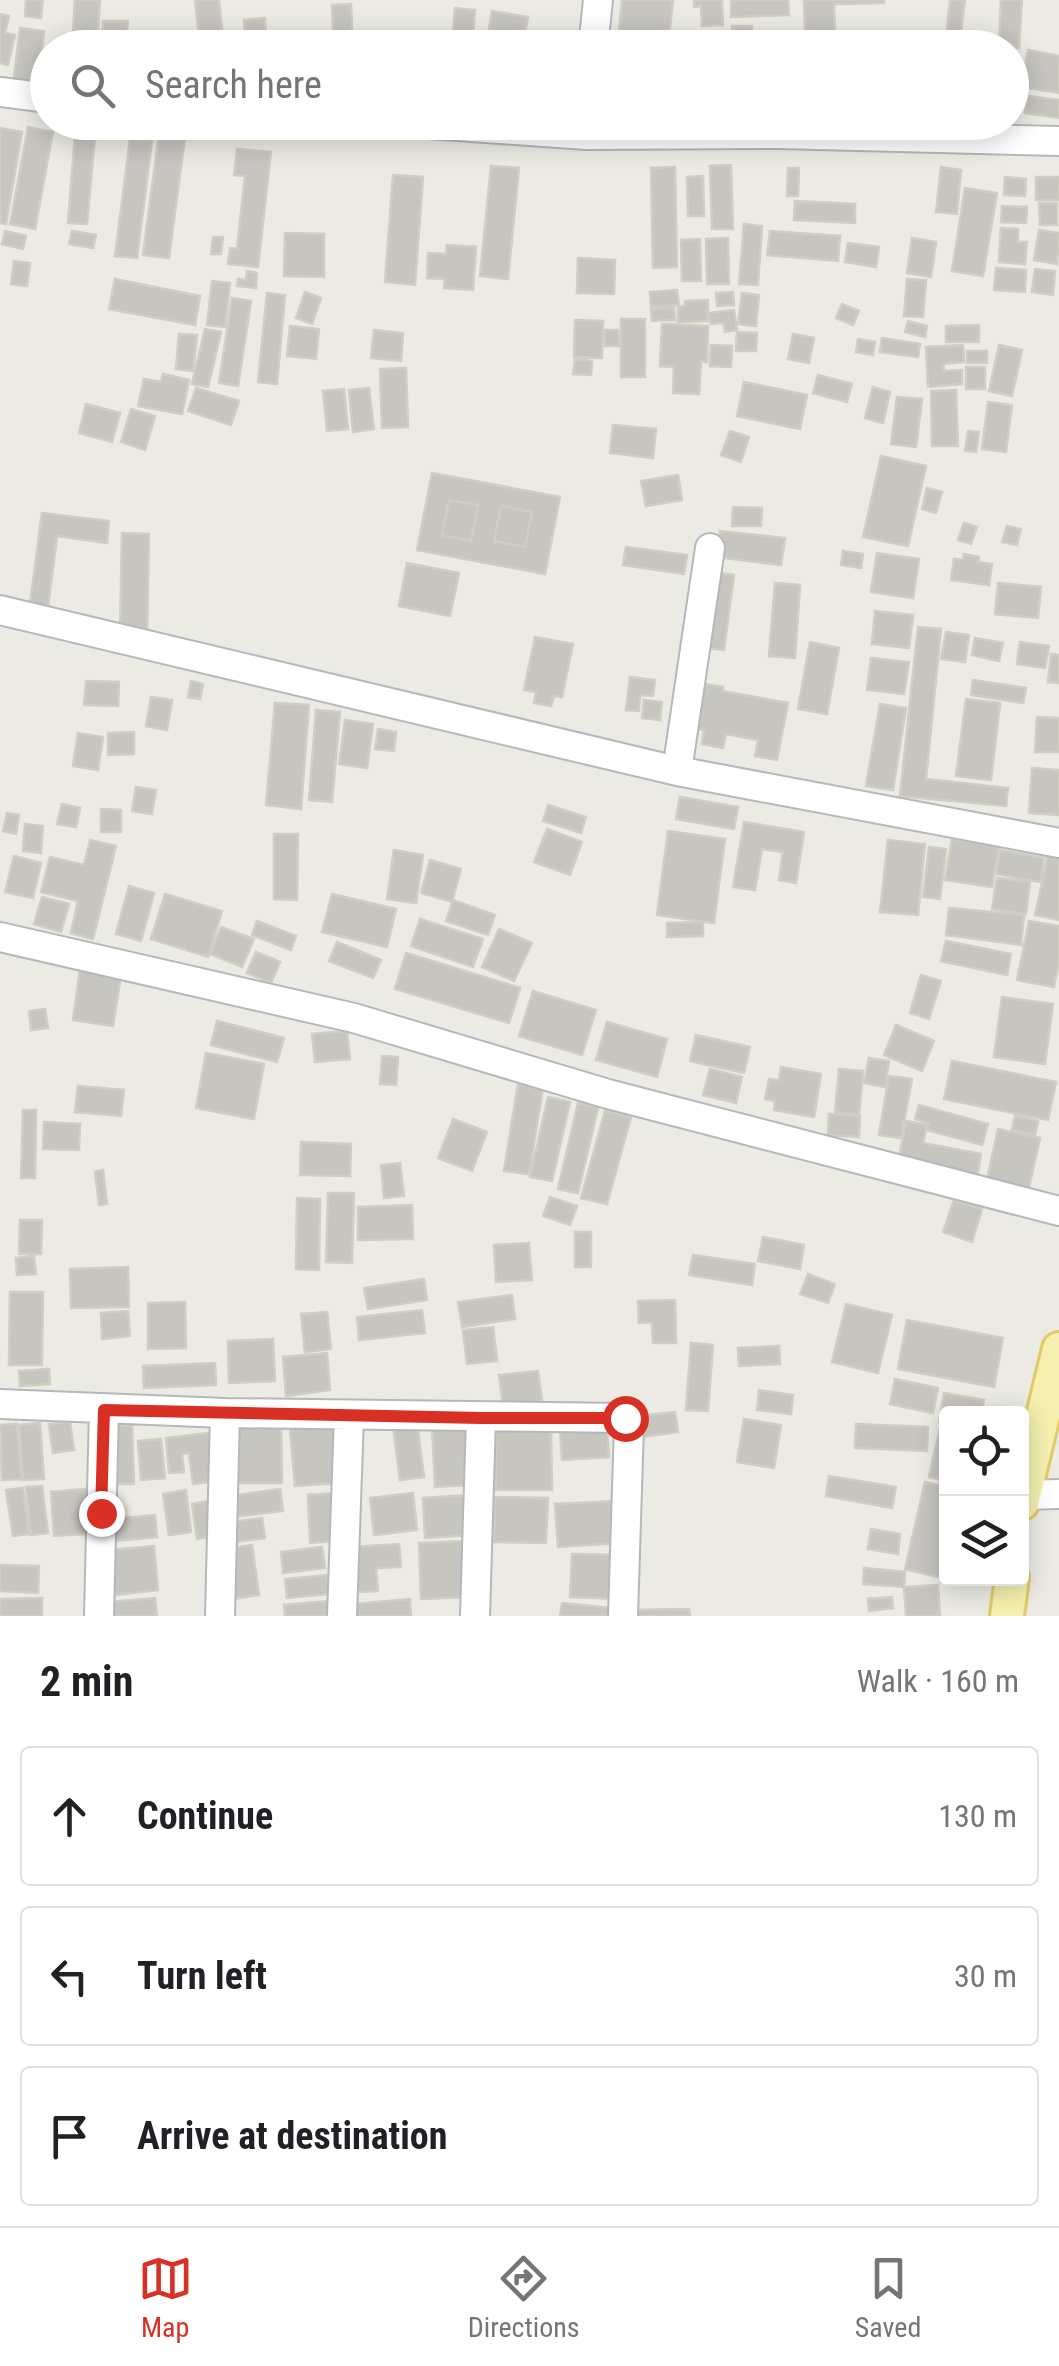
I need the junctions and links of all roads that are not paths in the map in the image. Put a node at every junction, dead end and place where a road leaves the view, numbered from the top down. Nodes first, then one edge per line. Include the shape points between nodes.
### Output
1 (598, 0) edge
2 (595, 30) edge
3 (0, 92) edge
4 (30, 96) edge
5 (1019, 140) edge
6 (1059, 141) edge
7 (710, 548) dead end
8 (0, 610) edge
9 (677, 771) junction
10 (1059, 844) edge
11 (0, 938) edge
12 (1059, 1211) edge
13 (1059, 1349) edge
14 (0, 1404) edge
15 (104, 1410) junction
16 (225, 1414) junction
17 (349, 1416) junction
18 (481, 1418) junction
19 (1029, 1471) edge
20 (1059, 1494) edge
21 (1029, 1495) edge
22 (1011, 1586) edge
23 (98, 1616) edge
24 (220, 1616) edge
25 (342, 1616) edge
26 (475, 1616) edge
27 (623, 1616) edge
28 (1006, 1616) edge

1 - 2 street
3 - 4 street
5 - 6 street
7 - 9 street
8 - 9 street
9 - 10 street
11 - 12 street via 354,1018 608,1094
13 - 19 main road
14 - 15 street
15 - 16 street
15 - 23 street
16 - 17 street
16 - 24 street
17 - 18 street
17 - 25 street
18 - 26 street
18 - 27 street via 625,1418
20 - 21 street
22 - 28 main road

